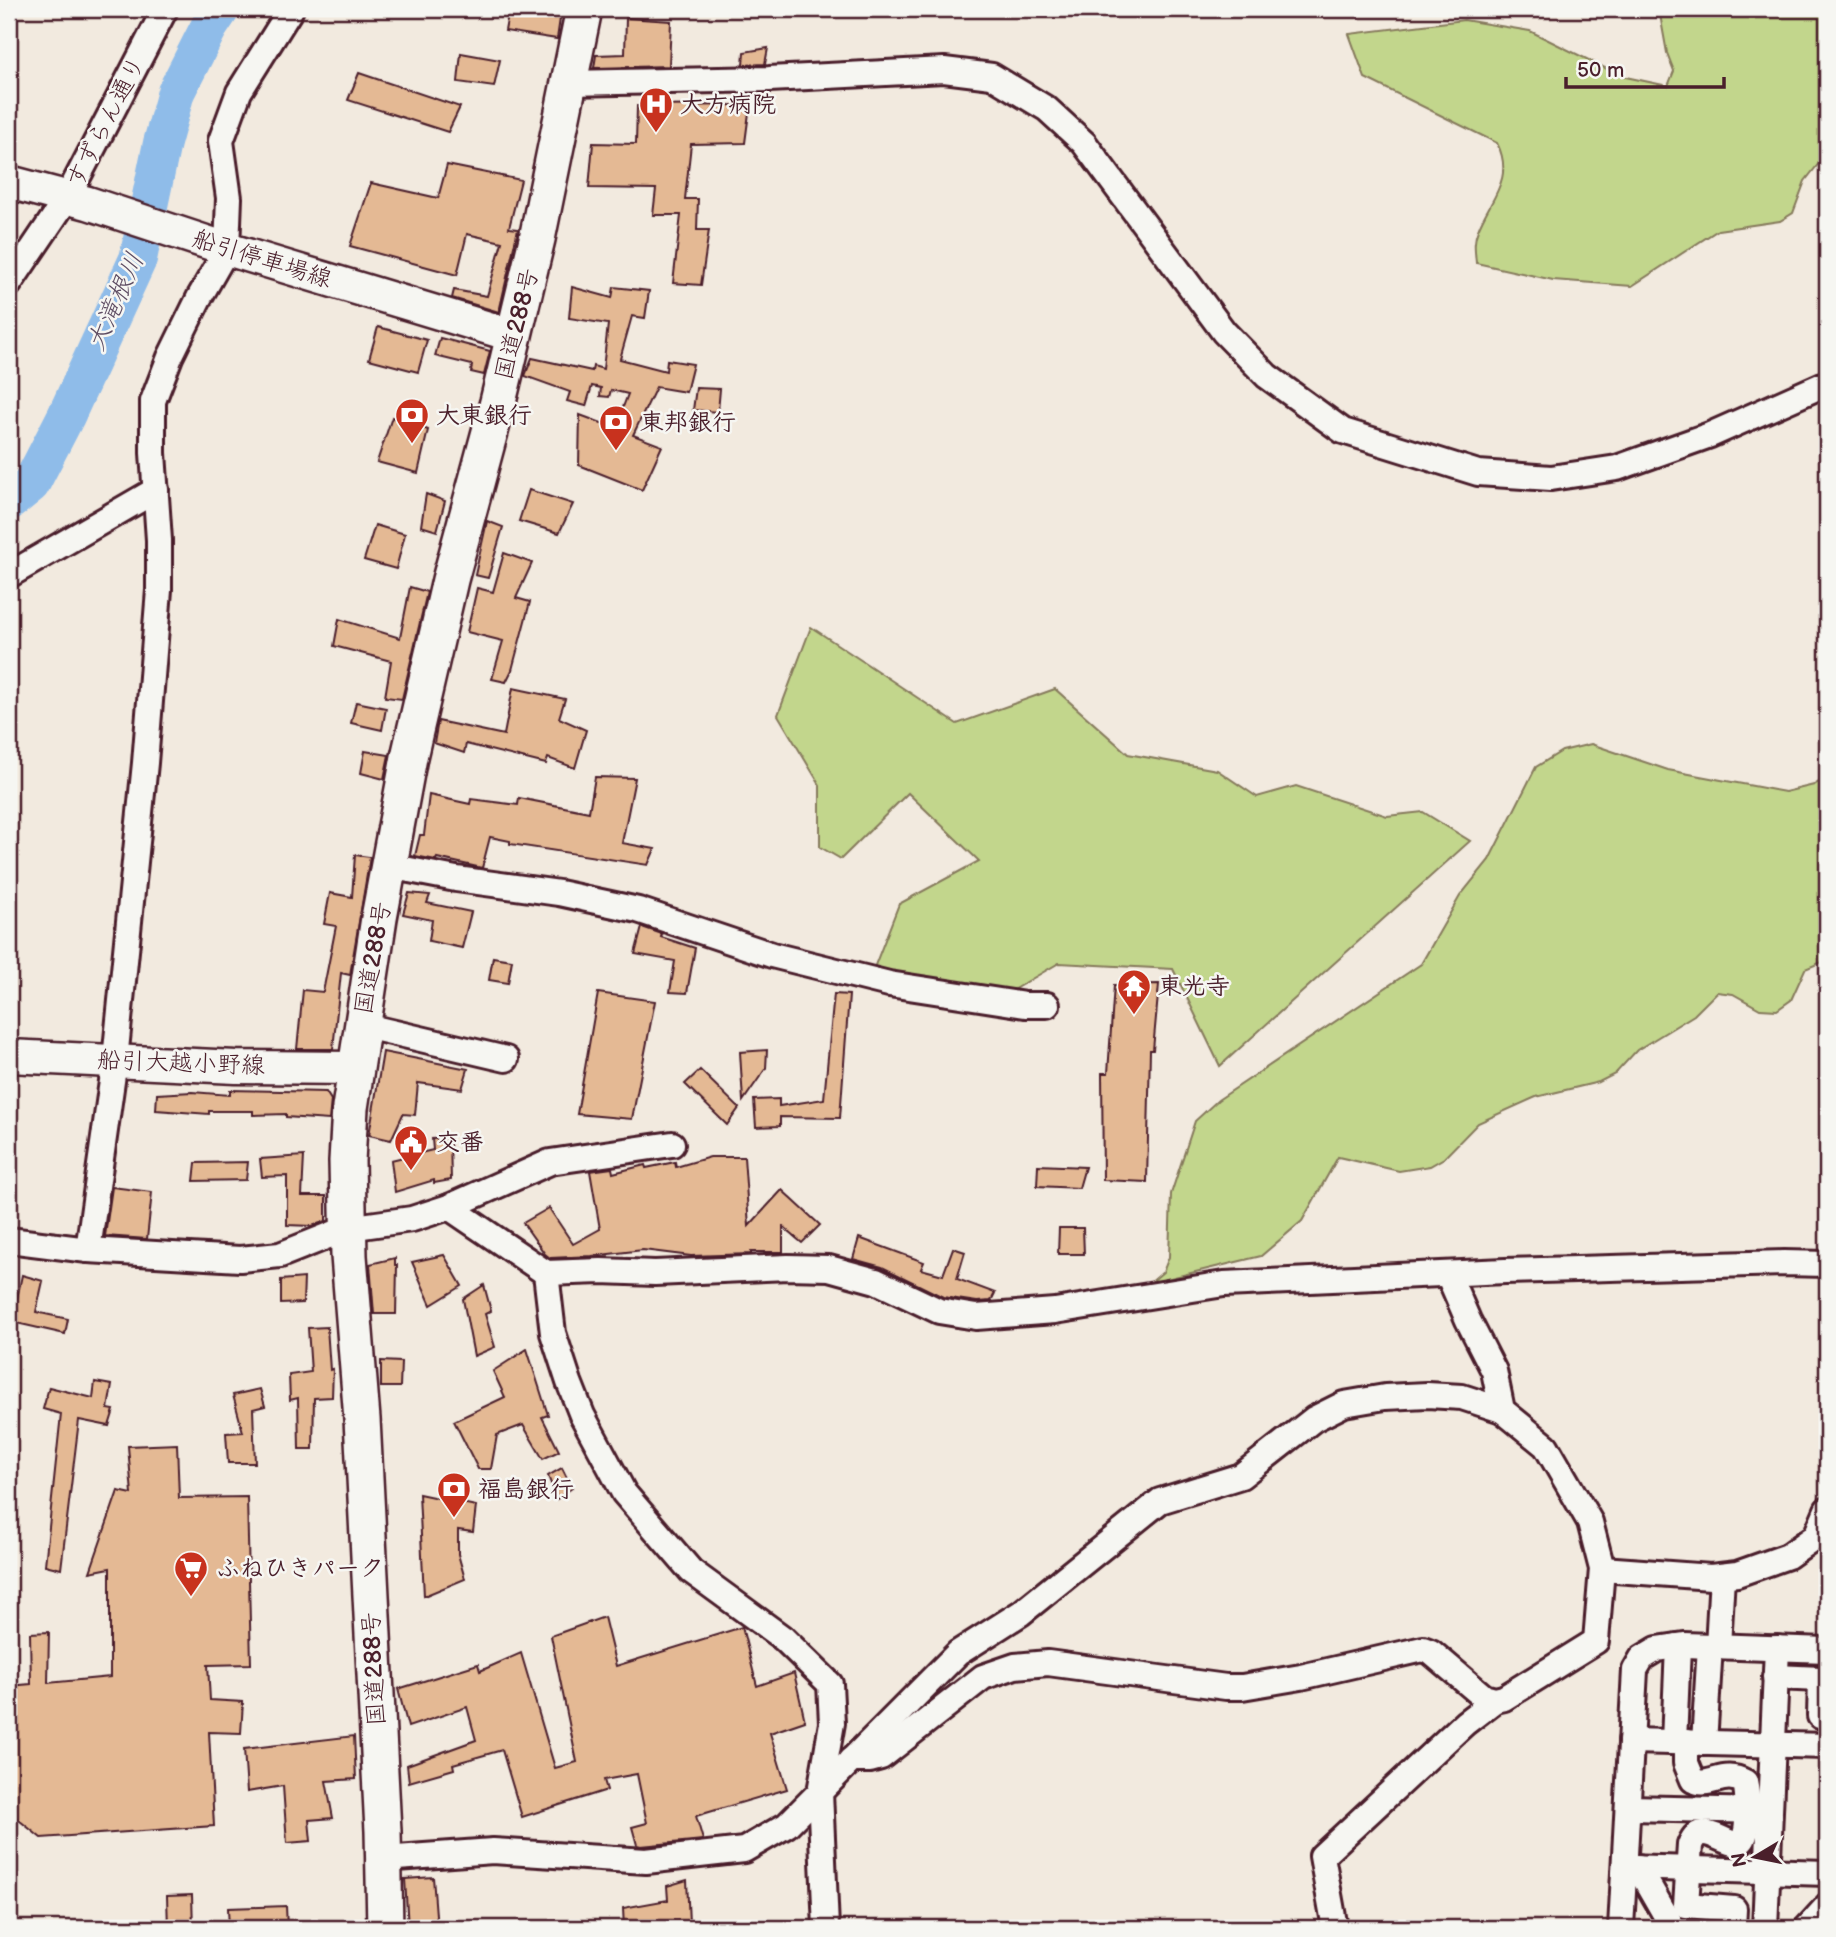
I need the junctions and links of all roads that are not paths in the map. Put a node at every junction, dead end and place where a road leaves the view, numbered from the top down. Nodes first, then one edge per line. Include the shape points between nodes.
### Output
1 (165, 9) edge
2 (291, 9) edge
3 (584, 9) edge
4 (568, 83) junction
5 (9, 182) edge
6 (78, 200) junction
7 (215, 246) junction
8 (9, 284) edge
9 (514, 337) junction
10 (1827, 383) edge
11 (156, 490) junction
12 (9, 575) edge
13 (390, 866) junction
14 (1047, 1005) dead end
15 (361, 1025) junction
16 (9, 1056) edge
17 (506, 1059) dead end
18 (115, 1060) junction
19 (354, 1068) junction
20 (672, 1144) dead end
21 (449, 1207) junction
22 (348, 1228) junction
23 (9, 1240) edge
24 (88, 1250) junction
25 (1827, 1264) edge
26 (546, 1273) junction
27 (1448, 1274) junction
28 (1502, 1410) junction
29 (1827, 1510) edge
30 (1602, 1569) junction
31 (1722, 1576) junction
32 (1678, 1646) junction
33 (1714, 1646) junction
34 (1777, 1648) junction
35 (1827, 1650) edge
36 (1775, 1677) junction
37 (1683, 1696) junction
38 (1495, 1700) junction
39 (1827, 1716) edge
40 (1632, 1741) junction
41 (1688, 1742) junction
42 (1773, 1745) junction
43 (1827, 1746) edge
44 (851, 1760) junction
45 (820, 1791) junction
46 (1628, 1808) junction
47 (1759, 1811) junction
48 (383, 1859) junction
49 (1631, 1867) junction
50 (1688, 1869) junction
51 (1767, 1871) junction
52 (1827, 1873) edge
53 (1827, 1906) edge
54 (385, 1928) edge
55 (826, 1928) edge
56 (1335, 1928) edge
57 (1621, 1928) edge
58 (1673, 1928) edge
59 (1733, 1928) edge
60 (1765, 1928) edge
61 (1807, 1928) edge

1 - 6 street, すずらん通り
2 - 7 street via 239,92 221,141 229,198
3 - 4 highway, 国道288号
4 - 9 highway, 国道288号
4 - 10 street via 944,70 992,76 1047,109 1084,143 1224,332 1268,376 1343,431 1479,473 1551,478 1617,468 1710,435
5 - 6 main road, 船引停車場線
6 - 7 main road, 船引停車場線
6 - 8 street, すずらん通り
7 - 9 main road, 船引停車場線
7 - 11 street via 199,298 153,401
9 - 13 highway, 国道288号 via 429,666
11 - 12 street
11 - 18 street via 159,590
13 - 14 street via 638,910 772,955 889,984
13 - 15 highway, 国道288号
15 - 17 street
15 - 19 highway, 国道288号
16 - 18 main road, 船引大越小野線
18 - 19 main road, 船引大越小野線
18 - 24 street
19 - 22 highway, 国道288号 via 347,1161
20 - 21 street via 550,1162
21 - 22 street via 412,1219
21 - 26 street
22 - 24 street via 280,1255 240,1259
22 - 48 highway, 国道288号
23 - 24 street
25 - 27 street
26 - 27 street via 829,1268 876,1281 939,1311 976,1317 1055,1311 1224,1284
26 - 45 street via 553,1333 569,1382 624,1493 691,1571 784,1639 830,1684 832,1723
27 - 28 street via 1494,1371
28 - 30 street via 1546,1446 1590,1522
28 - 44 street via 1462,1397 1426,1395 1344,1404 1314,1419 1241,1476 1160,1501 1021,1613 958,1653
29 - 31 street via 1816,1536 1788,1556
30 - 31 street
30 - 38 street via 1596,1641
31 - 33 street
32 - 33 street
32 - 37 street
32 - 40 street via 1657,1649 1635,1670
33 - 34 street
33 - 37 street
34 - 35 street
34 - 36 street
36 - 39 street via 1821,1679 1820,1716
36 - 42 street
37 - 41 street
38 - 44 street via 1484,1697 1423,1649 1242,1687 1032,1664 983,1677 881,1757
38 - 56 street via 1322,1856
40 - 41 street
40 - 46 street
41 - 42 street
41 - 47 street via 1686,1763 1693,1780 1700,1784 1737,1778 1745,1782
42 - 43 street
42 - 47 street
44 - 45 street
45 - 48 street via 787,1825 744,1850 646,1861 493,1852
45 - 55 street
46 - 47 street
46 - 49 street
47 - 50 street via 1742,1840 1724,1842 1709,1833 1692,1838
47 - 51 street
48 - 54 highway, 国道288号
49 - 50 street
49 - 57 street
49 - 58 street
50 - 51 street
50 - 59 street via 1686,1905 1734,1909
51 - 52 street
51 - 60 street
53 - 61 street

